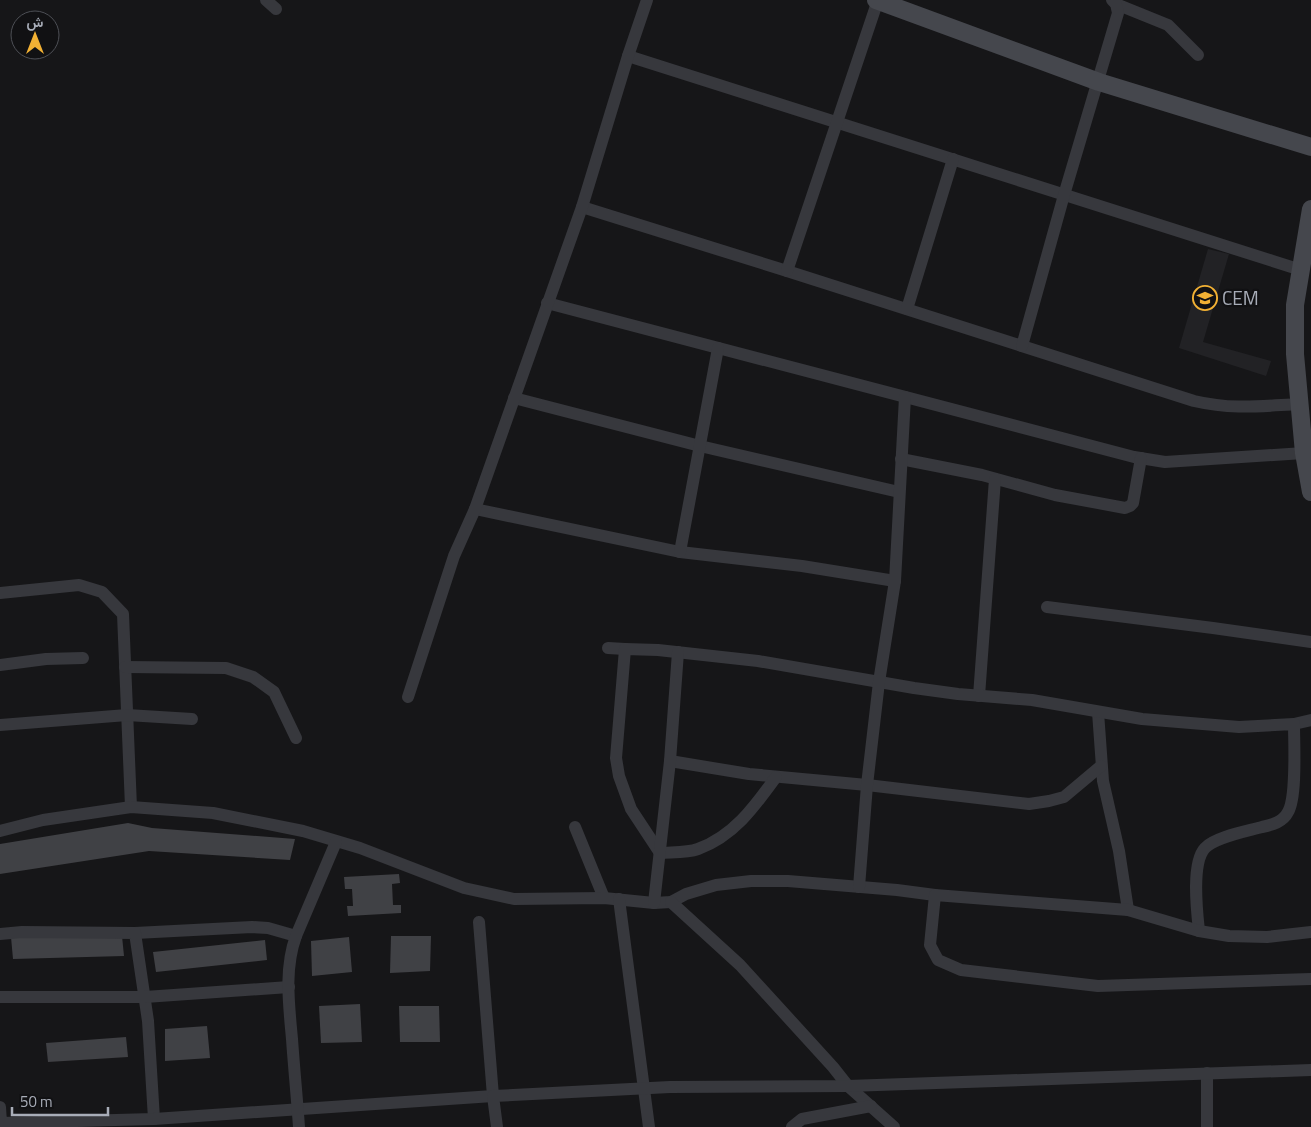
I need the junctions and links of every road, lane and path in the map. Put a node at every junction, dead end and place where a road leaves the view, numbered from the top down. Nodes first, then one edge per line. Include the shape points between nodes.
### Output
1 (266, 0) edge
2 (647, 0) edge
3 (878, 0) edge
4 (1114, 2) edge
5 (276, 9) dead end
6 (1198, 55) dead end
7 (628, 56) junction
8 (1099, 82) junction
9 (837, 123) junction
10 (1311, 146) edge
11 (953, 159) junction
12 (1064, 195) junction
13 (582, 207) junction
14 (1311, 209) edge
15 (787, 270) junction
16 (1301, 270) junction
17 (548, 303) junction
18 (907, 309) junction
19 (1022, 346) junction
20 (718, 348) junction
21 (905, 397) junction
22 (514, 398) junction
23 (1299, 404) junction
24 (700, 446) junction
25 (1304, 453) junction
26 (901, 458) junction
27 (1141, 458) junction
28 (995, 479) junction
29 (899, 492) junction
30 (1311, 492) edge
31 (475, 509) junction
32 (680, 552) junction
33 (895, 581) junction
34 (0, 593) edge
35 (1047, 607) dead end
36 (1311, 642) edge
37 (608, 648) dead end
38 (626, 649) junction
39 (678, 652) junction
40 (83, 658) dead end
41 (0, 665) edge
42 (125, 667) junction
43 (879, 682) junction
44 (978, 696) junction
45 (408, 697) dead end
46 (1098, 712) junction
47 (127, 715) junction
48 (192, 718) dead end
49 (1311, 720) edge
50 (1294, 724) junction
51 (0, 725) edge
52 (296, 738) dead end
53 (670, 762) junction
54 (1101, 766) junction
55 (776, 777) junction
56 (867, 785) junction
57 (131, 807) junction
58 (575, 827) dead end
59 (0, 831) edge
60 (336, 842) junction
61 (660, 853) junction
62 (859, 887) junction
63 (935, 895) junction
64 (604, 898) junction
65 (619, 899) junction
66 (671, 902) junction
67 (654, 903) junction
68 (1128, 910) junction
69 (479, 922) dead end
70 (1199, 931) junction
71 (1311, 932) edge
72 (134, 933) junction
73 (0, 934) edge
74 (296, 936) junction
75 (1311, 979) edge
76 (289, 987) junction
77 (0, 997) edge
78 (145, 997) junction
79 (1311, 1070) edge
80 (1207, 1073) junction
81 (848, 1086) junction
82 (644, 1088) junction
83 (493, 1096) junction
84 (871, 1106) junction
85 (0, 1107) edge
86 (298, 1109) junction
87 (154, 1119) junction
88 (0, 1123) edge
89 (890, 1125) edge
90 (0, 1127) edge
91 (299, 1127) edge
92 (497, 1127) edge
93 (650, 1127) edge
94 (792, 1127) edge
95 (1207, 1127) edge

1 - 5 street
2 - 7 street
3 - 8 street
3 - 9 street
4 - 6 street via 1168,25
4 - 8 street via 1118,13
7 - 9 street
7 - 13 street
8 - 10 street
8 - 12 street
9 - 11 street
9 - 15 street
11 - 12 street
11 - 18 street
12 - 16 street
12 - 19 street
13 - 15 street
13 - 17 street
14 - 16 street
15 - 18 street
16 - 23 street via 1295,305
17 - 20 street
17 - 22 street
18 - 19 street
19 - 23 street via 1216,406
20 - 21 street
20 - 24 street
21 - 26 street
21 - 27 street
22 - 24 street
22 - 31 street
23 - 25 street
24 - 29 street
24 - 32 street
25 - 27 street via 1165,462
25 - 30 street
26 - 28 street
26 - 29 street
27 - 28 street via 1136,495 1133,503 1124,508
28 - 44 street
29 - 33 street
31 - 32 street
31 - 45 street via 454,556
32 - 33 street
33 - 43 street
34 - 42 street via 79,585 102,592 123,614
35 - 36 street
37 - 38 street
38 - 39 street
38 - 61 street via 616,758 631,809
39 - 43 street
39 - 53 street
40 - 41 street
42 - 47 street
42 - 52 street via 226,668 253,677 274,692
43 - 44 street
43 - 56 street
44 - 46 street via 1032,700
46 - 50 street via 1239,727
46 - 54 street
47 - 48 street
47 - 51 street
47 - 57 street
49 - 50 street
50 - 70 street via 1289,811 1278,822 1205,847 1196,890
53 - 55 street
53 - 61 street
54 - 56 street via 1064,797 1029,804
54 - 68 street
55 - 56 street
55 - 61 street via 752,811 725,836 697,849
56 - 62 street
57 - 59 street via 43,820
57 - 60 street via 213,813 303,831
58 - 64 street
60 - 64 street via 464,888 514,900
60 - 74 street
61 - 67 street
62 - 63 street
62 - 66 street via 751,881 716,885
63 - 68 street
63 - 75 street via 930,945 938,960 961,970 1098,986
64 - 65 street
65 - 67 street
65 - 82 street
66 - 67 street
66 - 81 street via 740,965
68 - 70 street
69 - 83 street
70 - 71 street via 1267,937
72 - 73 street
72 - 74 street via 252,927
72 - 78 street
74 - 76 street via 291,952
76 - 78 street
76 - 86 street
77 - 78 street
78 - 87 street
79 - 80 street
80 - 81 street
80 - 95 street
81 - 82 street
81 - 84 street
82 - 83 street
82 - 93 street
83 - 86 street
83 - 92 street
84 - 89 street
84 - 94 street via 802,1120
85 - 88 street
86 - 87 street
86 - 91 street
87 - 88 street
88 - 90 street

